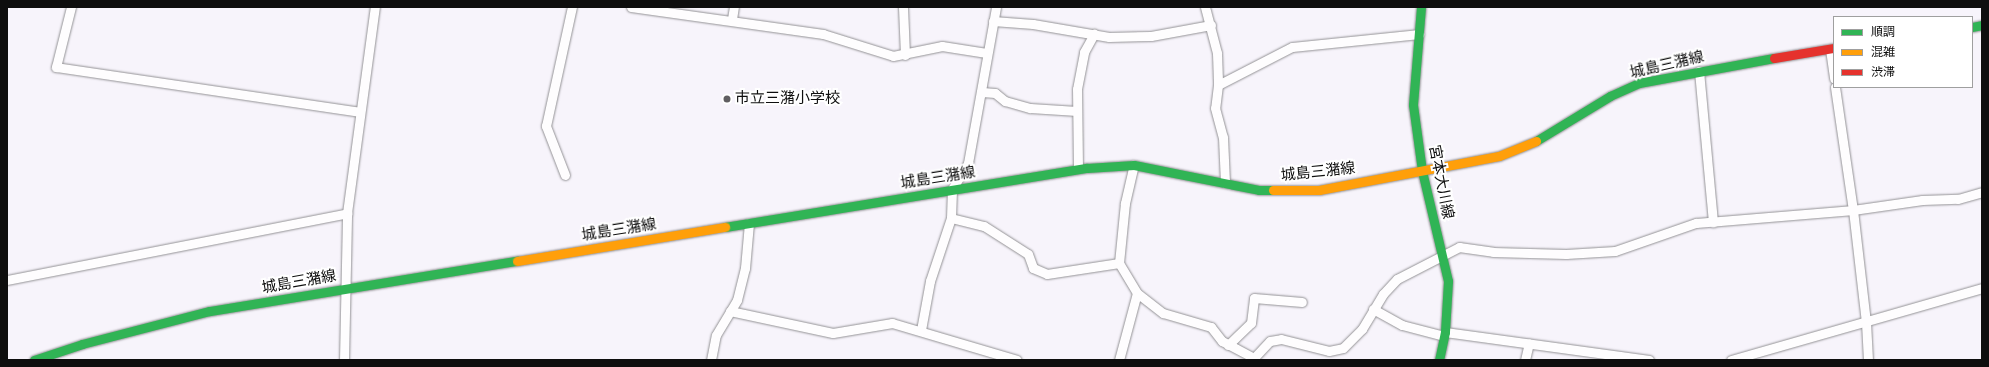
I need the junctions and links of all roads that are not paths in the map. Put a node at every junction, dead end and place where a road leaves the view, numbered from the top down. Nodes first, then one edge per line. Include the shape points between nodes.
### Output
1 (71, 7) edge
2 (375, 7) edge
3 (572, 7) edge
4 (631, 7) edge
5 (734, 7) edge
6 (903, 7) edge
7 (996, 7) edge
8 (1205, 7) edge
9 (1421, 7) edge
10 (732, 19) junction
11 (993, 21) junction
12 (1211, 25) junction
13 (1094, 34) junction
14 (1418, 34) junction
15 (1832, 48) edge
16 (986, 53) junction
17 (905, 55) junction
18 (1833, 64) edge
19 (1699, 70) junction
20 (1218, 85) junction
21 (1835, 88) edge
22 (982, 92) junction
23 (1077, 111) junction
24 (360, 112) junction
25 (1134, 165) junction
26 (1078, 169) junction
27 (1422, 171) junction
28 (565, 175) dead end
29 (1225, 183) junction
30 (952, 189) junction
31 (1982, 192) edge
32 (1853, 210) junction
33 (347, 213) junction
34 (951, 218) junction
35 (1713, 222) junction
36 (749, 223) junction
37 (1442, 255) junction
38 (1119, 263) junction
39 (7, 280) edge
40 (344, 288) junction
41 (1982, 288) edge
42 (1137, 293) junction
43 (1302, 302) dead end
44 (1373, 309) junction
45 (730, 311) junction
46 (1866, 322) junction
47 (921, 330) junction
48 (1445, 334) junction
49 (1528, 343) junction
50 (1228, 345) junction
51 (1622, 357) edge
52 (1253, 359) edge
53 (34, 360) edge
54 (344, 360) edge
55 (711, 360) edge
56 (1016, 360) edge
57 (1119, 360) edge
58 (1439, 360) edge
59 (1525, 360) edge
60 (1650, 360) edge
61 (1731, 360) edge
62 (1868, 360) edge

1 - 24 street via 56,67
2 - 24 street
3 - 28 street via 546,126 547,135
4 - 10 street
5 - 10 street
6 - 17 street
7 - 11 street
8 - 12 street
9 - 14 main road, 宮本大川線
10 - 17 street via 823,34 888,55
11 - 13 street via 1033,24
11 - 16 street
12 - 13 street via 1151,36
12 - 20 street
13 - 23 street via 1084,52 1080,67
14 - 20 street via 1292,47
14 - 27 main road, 宮本大川線 via 1414,105
15 - 18 street
15 - 19 main road, 城島三潴線
16 - 17 street via 942,46
16 - 22 street
19 - 27 main road, 城島三潴線 via 1639,83 1610,96 1525,148
19 - 35 street
20 - 29 street via 1215,108 1223,137
21 - 32 street
22 - 23 street via 995,93 1005,101 1030,108
22 - 30 street via 968,163
23 - 26 street
24 - 33 street
25 - 26 main road, 城島三潴線
25 - 29 main road, 城島三潴線
25 - 38 street via 1125,203
26 - 30 main road, 城島三潴線
27 - 29 main road, 城島三潴線 via 1319,190 1286,192
27 - 37 main road, 宮本大川線
30 - 34 street
30 - 36 main road, 城島三潴線
31 - 32 street via 1958,199 1922,200
32 - 35 street
32 - 46 street
33 - 39 street
33 - 40 street
34 - 38 street via 984,226 1028,254 1034,268 1047,274
34 - 47 street via 930,280
35 - 37 street via 1668,231 1615,251 1566,254 1493,252 1458,247
36 - 40 main road, 城島三潴線
36 - 45 street via 746,268 737,300
37 - 44 street via 1398,279
37 - 48 main road, 宮本大川線 via 1448,281
38 - 42 street
40 - 53 main road, 城島三潴線 via 210,312 82,344
40 - 54 street
41 - 46 street
42 - 50 street via 1171,317 1211,327
42 - 57 street
43 - 50 street via 1254,298 1251,323
44 - 48 street via 1402,325
44 - 52 street via 1362,329 1342,348 1329,351 1281,338 1270,341
45 - 47 street via 833,334 892,323
45 - 55 street via 716,336
46 - 61 street
46 - 62 street
47 - 56 street
48 - 49 street
48 - 58 main road, 宮本大川線
49 - 51 street
49 - 59 street
50 - 52 street
51 - 60 street

